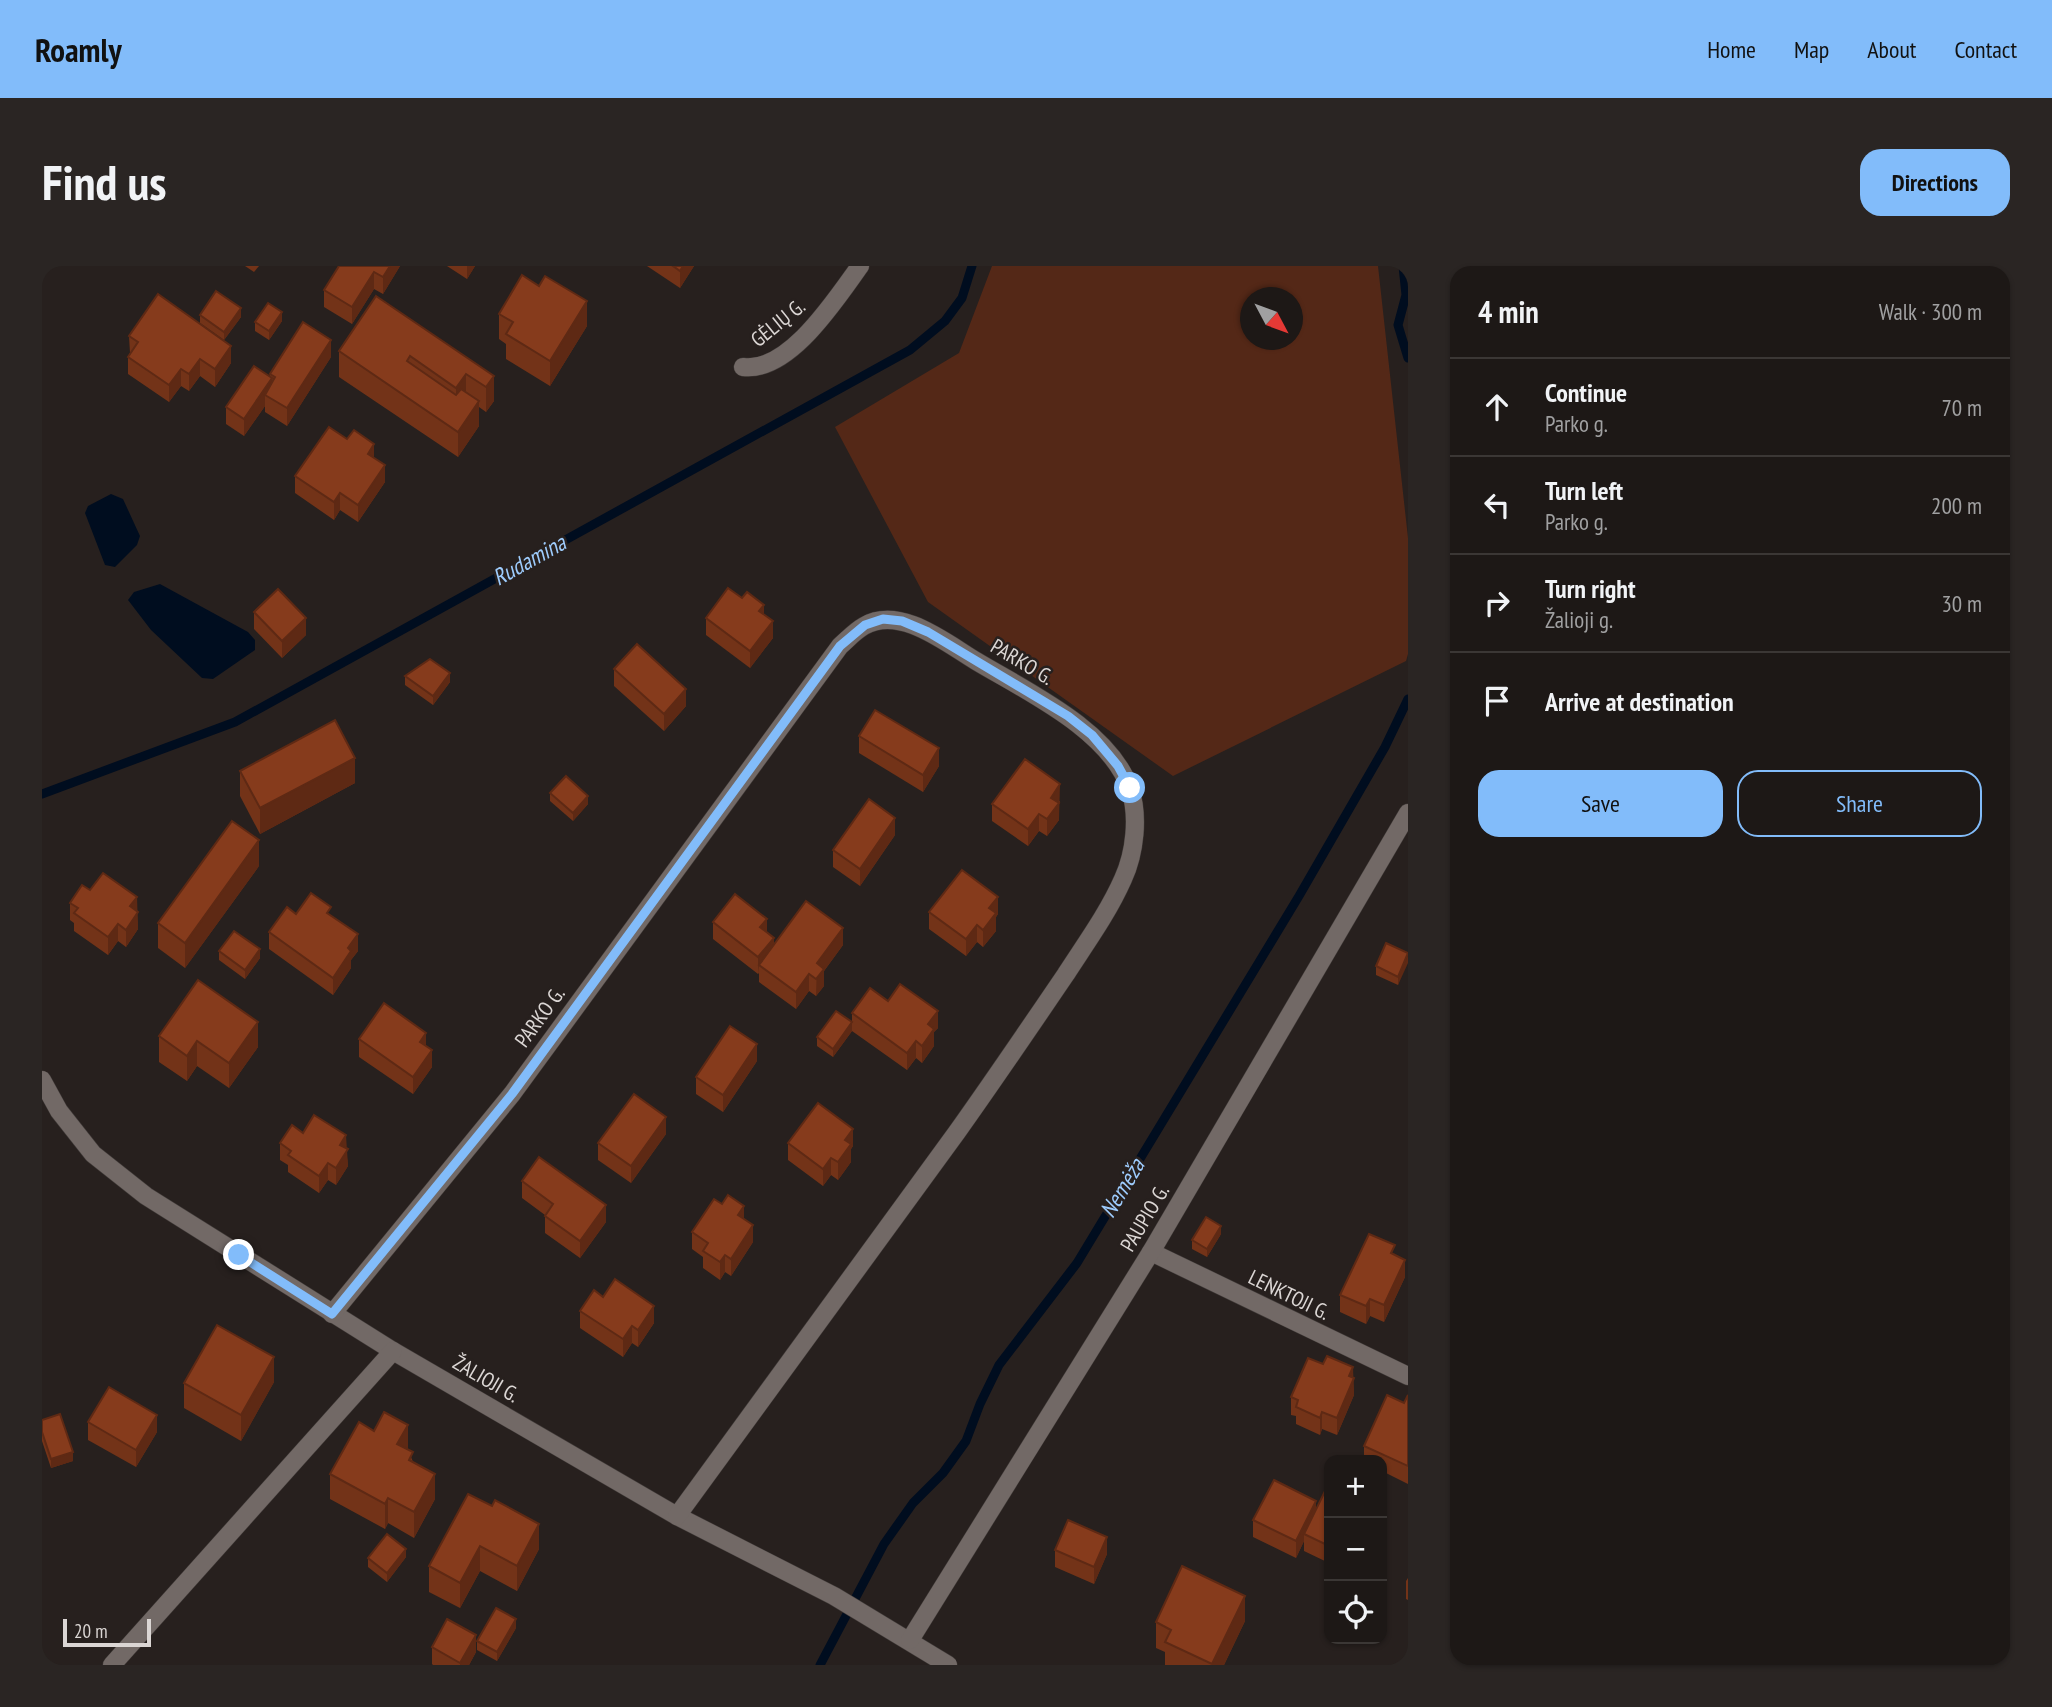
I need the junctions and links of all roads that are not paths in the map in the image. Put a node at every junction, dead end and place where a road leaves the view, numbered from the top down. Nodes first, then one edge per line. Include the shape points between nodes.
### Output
1 (860, 266) edge
2 (743, 368) dead end
3 (1408, 813) edge
4 (42, 1080) edge
5 (1151, 1252) junction
6 (332, 1314) junction
7 (393, 1351) junction
8 (1408, 1376) edge
9 (677, 1516) junction
10 (910, 1640) junction
11 (112, 1665) edge
12 (948, 1665) edge

1 - 2 street, GĖLIŲ G. via 816,327 772,362 756,369
3 - 5 street, PAUPIO G.
4 - 6 street, ŽALIOJI G. via 59,1111 93,1154 146,1196
5 - 8 street, LENKTOJI G.
5 - 10 street, PAUPIO G.
6 - 7 street, ŽALIOJI G.
6 - 9 street, PARKO G. via 512,1094 840,646 865,625 883,619 902,621 939,639 1068,716 1092,735 1118,766 1130,788 1135,814 1125,877 1005,1065
7 - 9 street, ŽALIOJI G.
7 - 11 street
9 - 10 street, ŽALIOJI G.
10 - 12 street, ŽALIOJI G.

